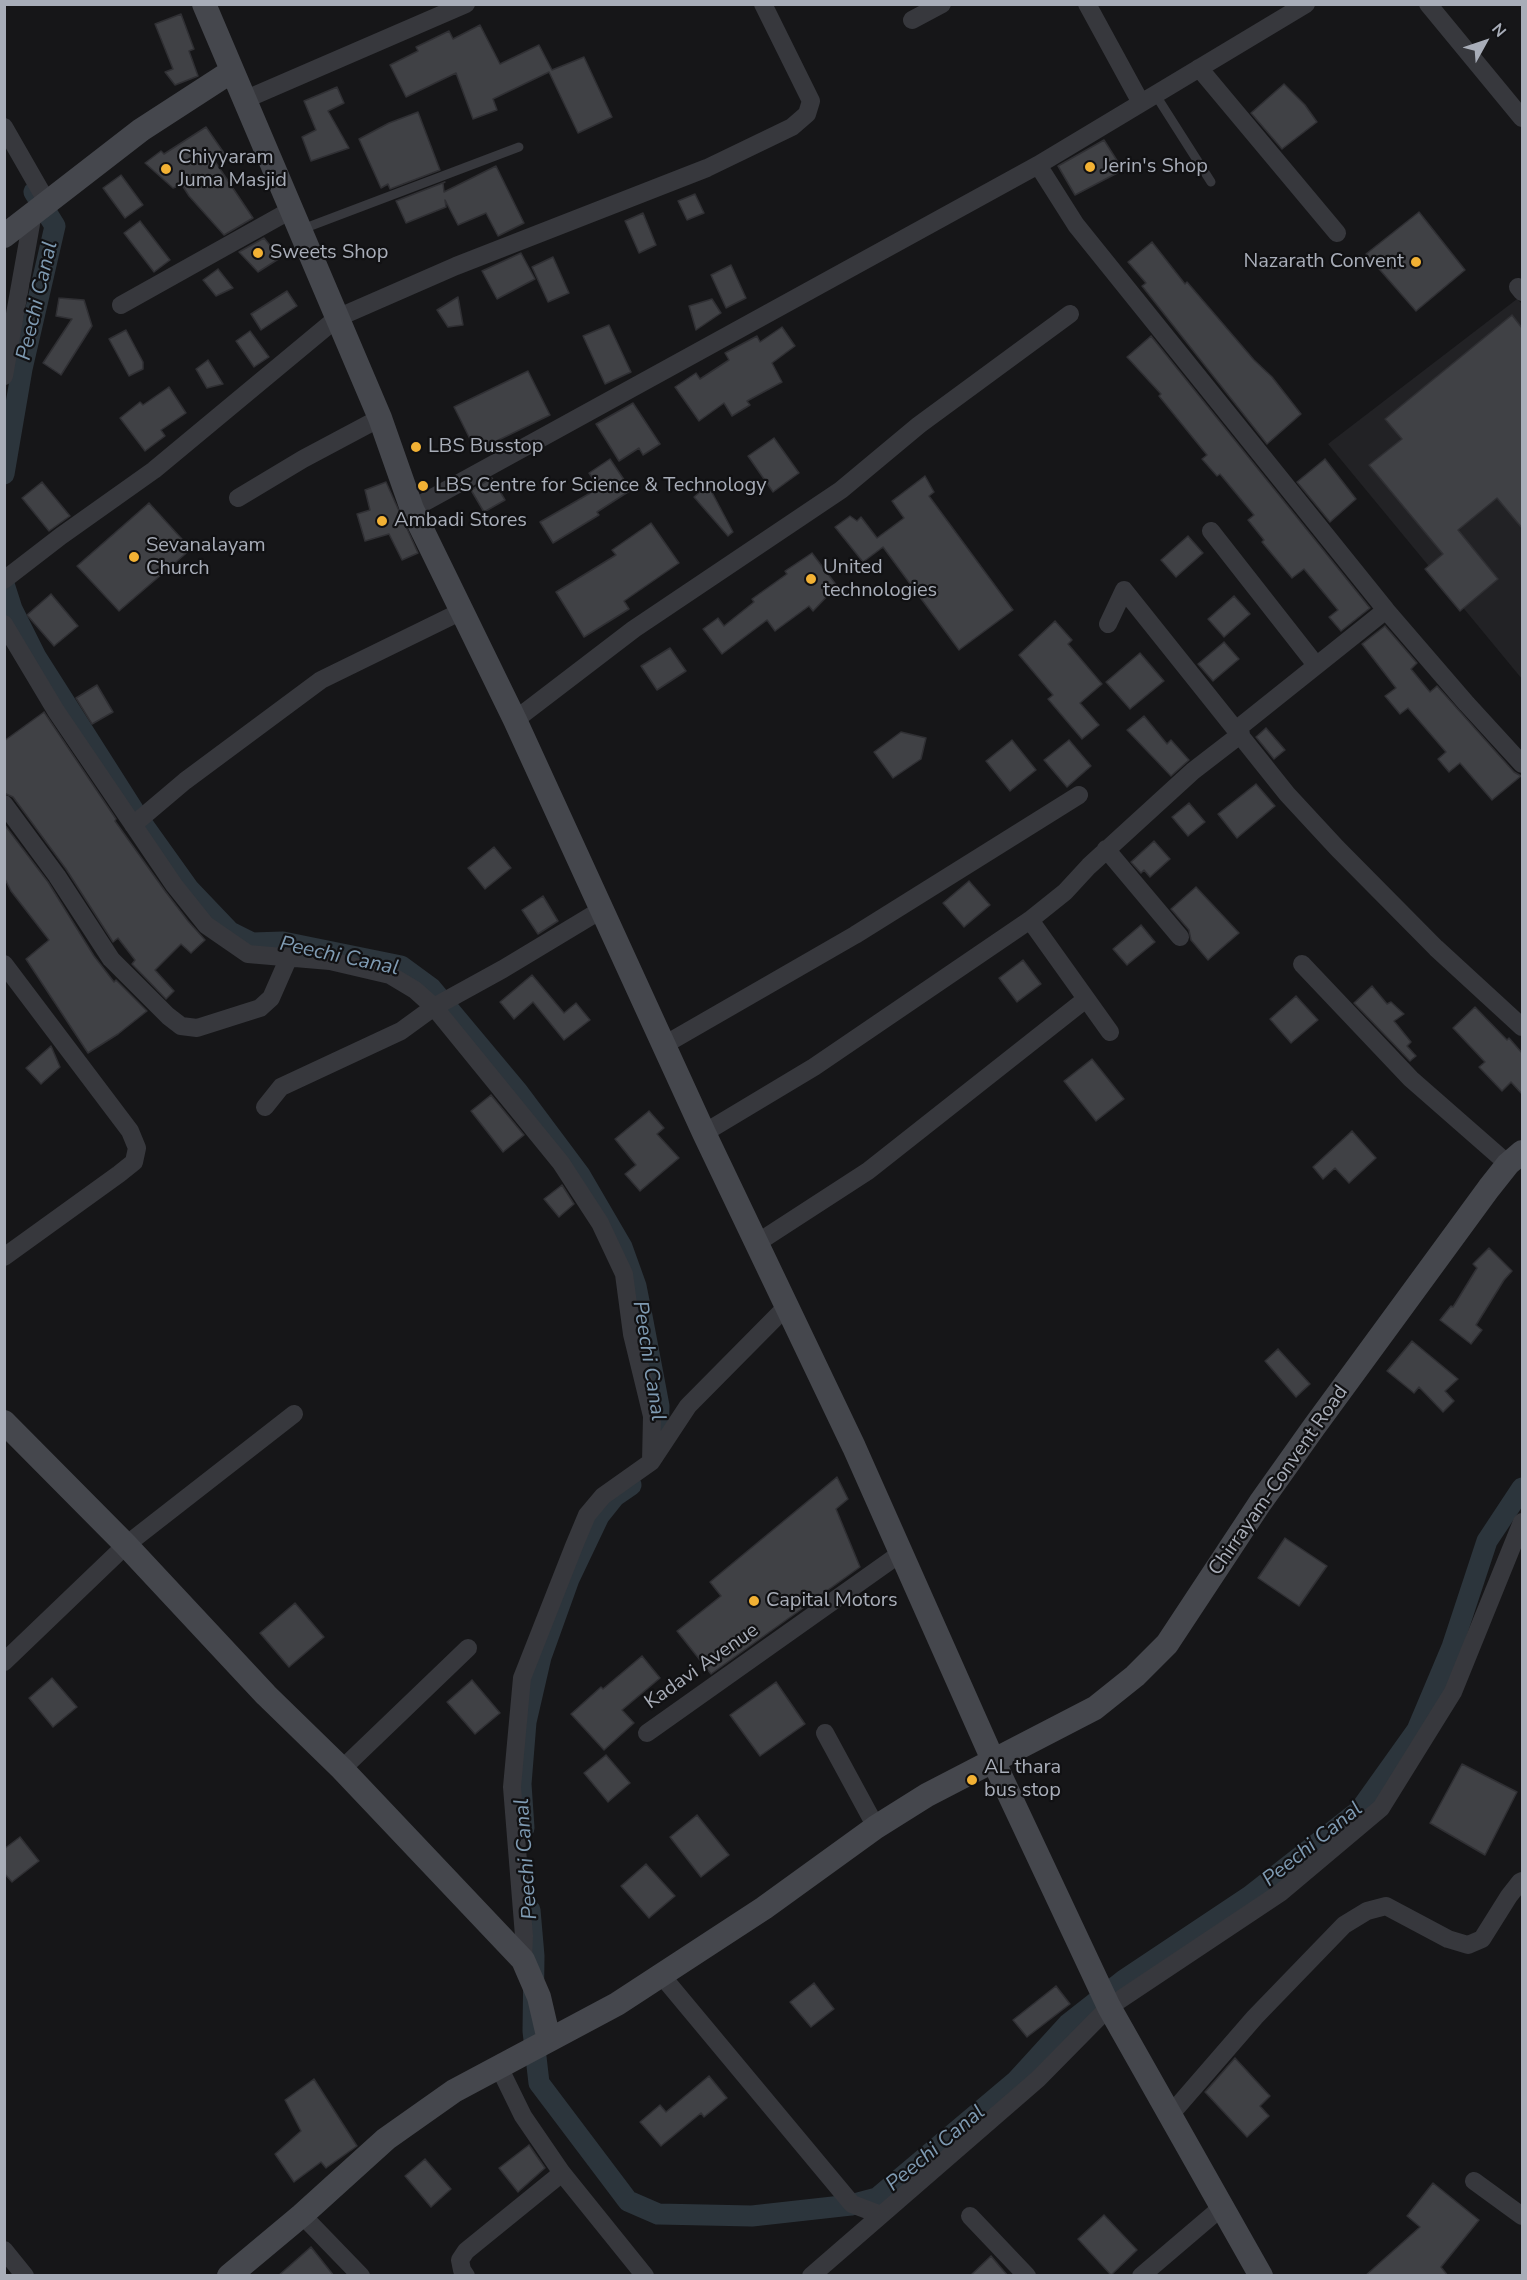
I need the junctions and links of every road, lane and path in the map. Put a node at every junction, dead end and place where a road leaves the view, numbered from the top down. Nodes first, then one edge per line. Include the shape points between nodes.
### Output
1 (204, 4) edge
2 (466, 4) edge
3 (763, 4) edge
4 (942, 4) edge
5 (1087, 4) edge
6 (1306, 4) edge
7 (1428, 4) edge
8 (912, 20) dead end
9 (1199, 68) junction
10 (232, 71) junction
11 (1148, 98) junction
12 (244, 100) junction
13 (1522, 118) edge
14 (4, 127) edge
15 (519, 147) dead end
16 (1038, 165) junction
17 (1211, 182) dead end
18 (40, 207) junction
19 (296, 220) junction
20 (1337, 233) dead end
21 (4, 236) edge
22 (121, 305) dead end
23 (1070, 314) dead end
24 (337, 318) junction
25 (4, 376) edge
26 (380, 418) junction
27 (238, 498) dead end
28 (412, 509) junction
29 (1211, 531) dead end
30 (9, 577) edge
31 (1386, 610) junction
32 (462, 611) junction
33 (4, 624) edge
34 (1108, 624) dead end
35 (1316, 665) junction
36 (515, 720) junction
37 (1239, 732) junction
38 (1522, 764) edge
39 (1079, 795) dead end
40 (4, 804) edge
41 (133, 825) junction
42 (1106, 849) junction
43 (602, 910) junction
44 (1030, 920) junction
45 (1180, 937) dead end
46 (289, 957) junction
47 (4, 964) edge
48 (1302, 964) dead end
49 (1086, 999) junction
50 (434, 1007) junction
51 (1522, 1028) edge
52 (1110, 1032) dead end
53 (664, 1045) junction
54 (266, 1107) dead end
55 (704, 1133) junction
56 (1515, 1158) edge
57 (757, 1243) junction
58 (4, 1257) edge
59 (787, 1306) junction
60 (294, 1414) dead end
61 (4, 1422) edge
62 (651, 1462) junction
63 (1522, 1522) edge
64 (126, 1545) junction
65 (901, 1553) junction
66 (468, 1648) dead end
67 (4, 1662) edge
68 (647, 1733) dead end
69 (825, 1733) dead end
70 (993, 1760) junction
71 (342, 1769) junction
72 (876, 1827) junction
73 (1522, 1881) edge
74 (526, 1967) junction
75 (662, 1976) junction
76 (1105, 1997) junction
77 (548, 2041) junction
78 (499, 2067) junction
79 (1170, 2115) junction
80 (562, 2173) junction
81 (1474, 2181) dead end
82 (1222, 2207) junction
83 (302, 2215) junction
84 (881, 2215) junction
85 (970, 2216) dead end
86 (1522, 2216) edge
87 (4, 2250) edge
88 (639, 2273) edge
89 (25, 2276) edge
90 (229, 2276) edge
91 (361, 2276) edge
92 (466, 2276) edge
93 (811, 2276) edge
94 (1027, 2276) edge
95 (1141, 2276) edge
96 (1261, 2276) edge

1 - 10 street
2 - 12 street
3 - 24 street via 810,101 807,114 792,127 707,168 456,266
4 - 8 street
5 - 11 street
6 - 9 street
7 - 13 street
9 - 11 street
9 - 20 street
10 - 12 street
10 - 18 street via 141,129
11 - 16 street
11 - 17 lane
12 - 19 street
14 - 18 street
15 - 19 lane
16 - 28 street
16 - 31 street via 1076,225
18 - 21 street
18 - 25 street
19 - 22 street
19 - 24 street
23 - 36 street via 919,425 841,490 634,629
24 - 26 street
24 - 30 street via 153,470
26 - 27 street
26 - 28 street
28 - 32 street
29 - 35 street
31 - 35 street
31 - 38 street
32 - 36 street
32 - 41 street via 321,680 185,781
33 - 41 street via 56,711
34 - 37 street via 1124,590
35 - 37 street
36 - 43 street
37 - 42 street
37 - 51 street via 1287,794 1337,848
39 - 53 street via 855,935
40 - 46 street via 111,959 181,1026 196,1028 260,1008 271,998
41 - 46 street via 206,926 249,954
42 - 44 street via 1065,892
42 - 45 street
43 - 50 street
43 - 53 street
44 - 49 street
44 - 55 street via 814,1066
46 - 50 street via 330,961 390,975
47 - 58 street via 130,1131 137,1148 134,1162
48 - 56 street via 1411,1078
49 - 52 street
49 - 57 street via 868,1171
50 - 54 street via 401,1031 281,1086
50 - 62 street via 561,1163 600,1223 624,1275 651,1416
53 - 55 street
55 - 57 street
56 - 70 street, Chirrayam-Convent Road via 1260,1503 1167,1644 1095,1708
57 - 59 street
59 - 62 street via 688,1406
59 - 65 street
60 - 64 street
61 - 64 street
62 - 74 street via 603,1496 587,1515 522,1678 512,1787
63 - 76 street via 1453,1692 1381,1808 1280,1893
64 - 67 street
64 - 71 street via 266,1695
65 - 68 street, Kadavi Avenue
65 - 70 street
66 - 71 street
69 - 72 street
70 - 72 street, Chirrayam-Convent Road
70 - 76 street
71 - 74 street
72 - 75 street, Chirrayam-Convent Road
73 - 79 street via 1482,1939 1468,1945 1448,1940 1386,1906 1367,1911 1344,1925
74 - 77 street via 539,1997
75 - 77 street, Chirrayam-Convent Road
75 - 84 street via 852,2204
76 - 79 street
76 - 84 street via 1038,2079
77 - 78 street, Chirrayam-Convent Road
78 - 80 street via 523,2116
78 - 83 street, Chirrayam-Convent Road via 454,2091 386,2139
79 - 82 street
80 - 88 street
80 - 92 street via 466,2251 460,2260
81 - 86 street
82 - 95 street
82 - 96 street
83 - 90 street, Chirrayam-Convent Road
83 - 91 street
84 - 93 street
85 - 94 street
87 - 89 street

